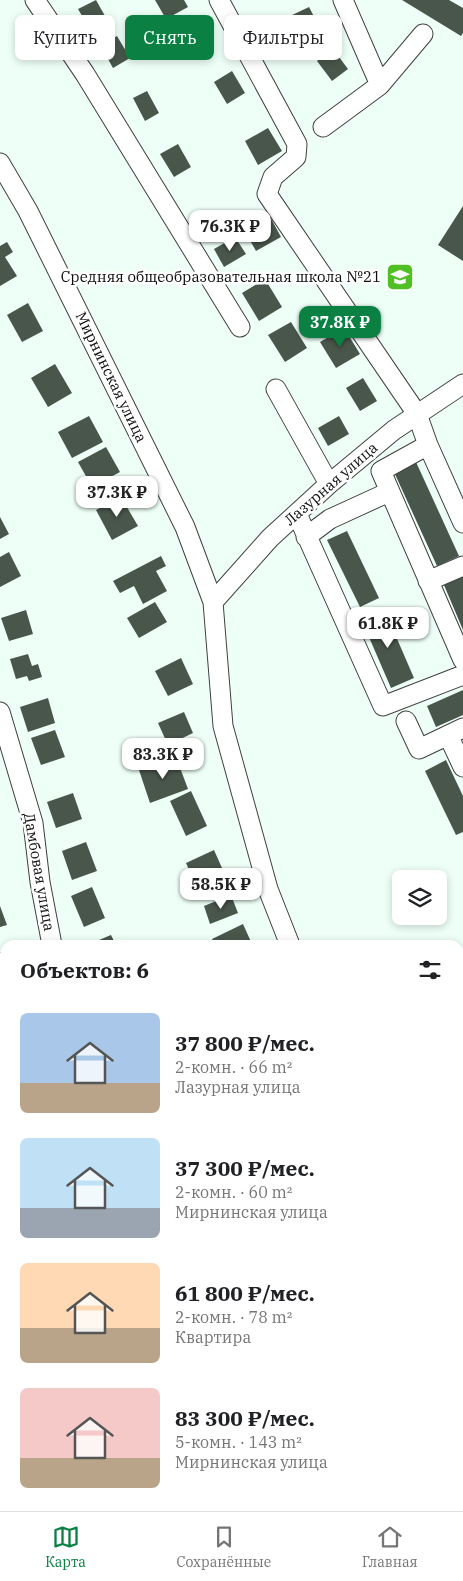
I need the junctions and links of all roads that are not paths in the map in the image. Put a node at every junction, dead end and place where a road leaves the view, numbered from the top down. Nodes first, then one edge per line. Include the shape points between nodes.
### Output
1 (35, 0) edge
2 (219, 0) edge
3 (343, 0) edge
4 (423, 34) dead end
5 (380, 85) junction
6 (323, 127) dead end
7 (0, 163) edge
8 (240, 327) dead end
9 (463, 384) edge
10 (276, 389) dead end
11 (417, 414) junction
12 (428, 445) junction
13 (329, 484) junction
14 (389, 492) junction
15 (296, 514) junction
16 (463, 523) edge
17 (306, 537) junction
18 (463, 566) edge
19 (428, 581) junction
20 (213, 602) junction
21 (463, 660) edge
22 (463, 675) edge
23 (0, 712) edge
24 (406, 721) dead end
25 (455, 732) edge
26 (6, 759) edge
27 (463, 767) edge
28 (51, 940) edge
29 (288, 940) edge

1 - 8 street via 85,74
2 - 11 street via 297,144 296,157 272,177 267,194
3 - 5 street
4 - 5 street
5 - 6 street
7 - 20 street, Мирнинская улица via 28,211 185,527
9 - 11 street, Лазурная улица
10 - 13 street
11 - 12 street
11 - 13 street, Лазурная улица
12 - 14 street via 380,471
12 - 16 street
13 - 15 street, Лазурная улица
14 - 17 street via 330,519
14 - 19 street
15 - 17 street
15 - 20 street, Лазурная улица
17 - 22 street via 383,706
18 - 19 street
19 - 21 street
20 - 29 street, Мирнинская улица via 223,726 268,889
23 - 26 street, Дамбовая улица
24 - 25 street via 419,749
25 - 27 street
26 - 28 street, Дамбовая улица via 33,823

